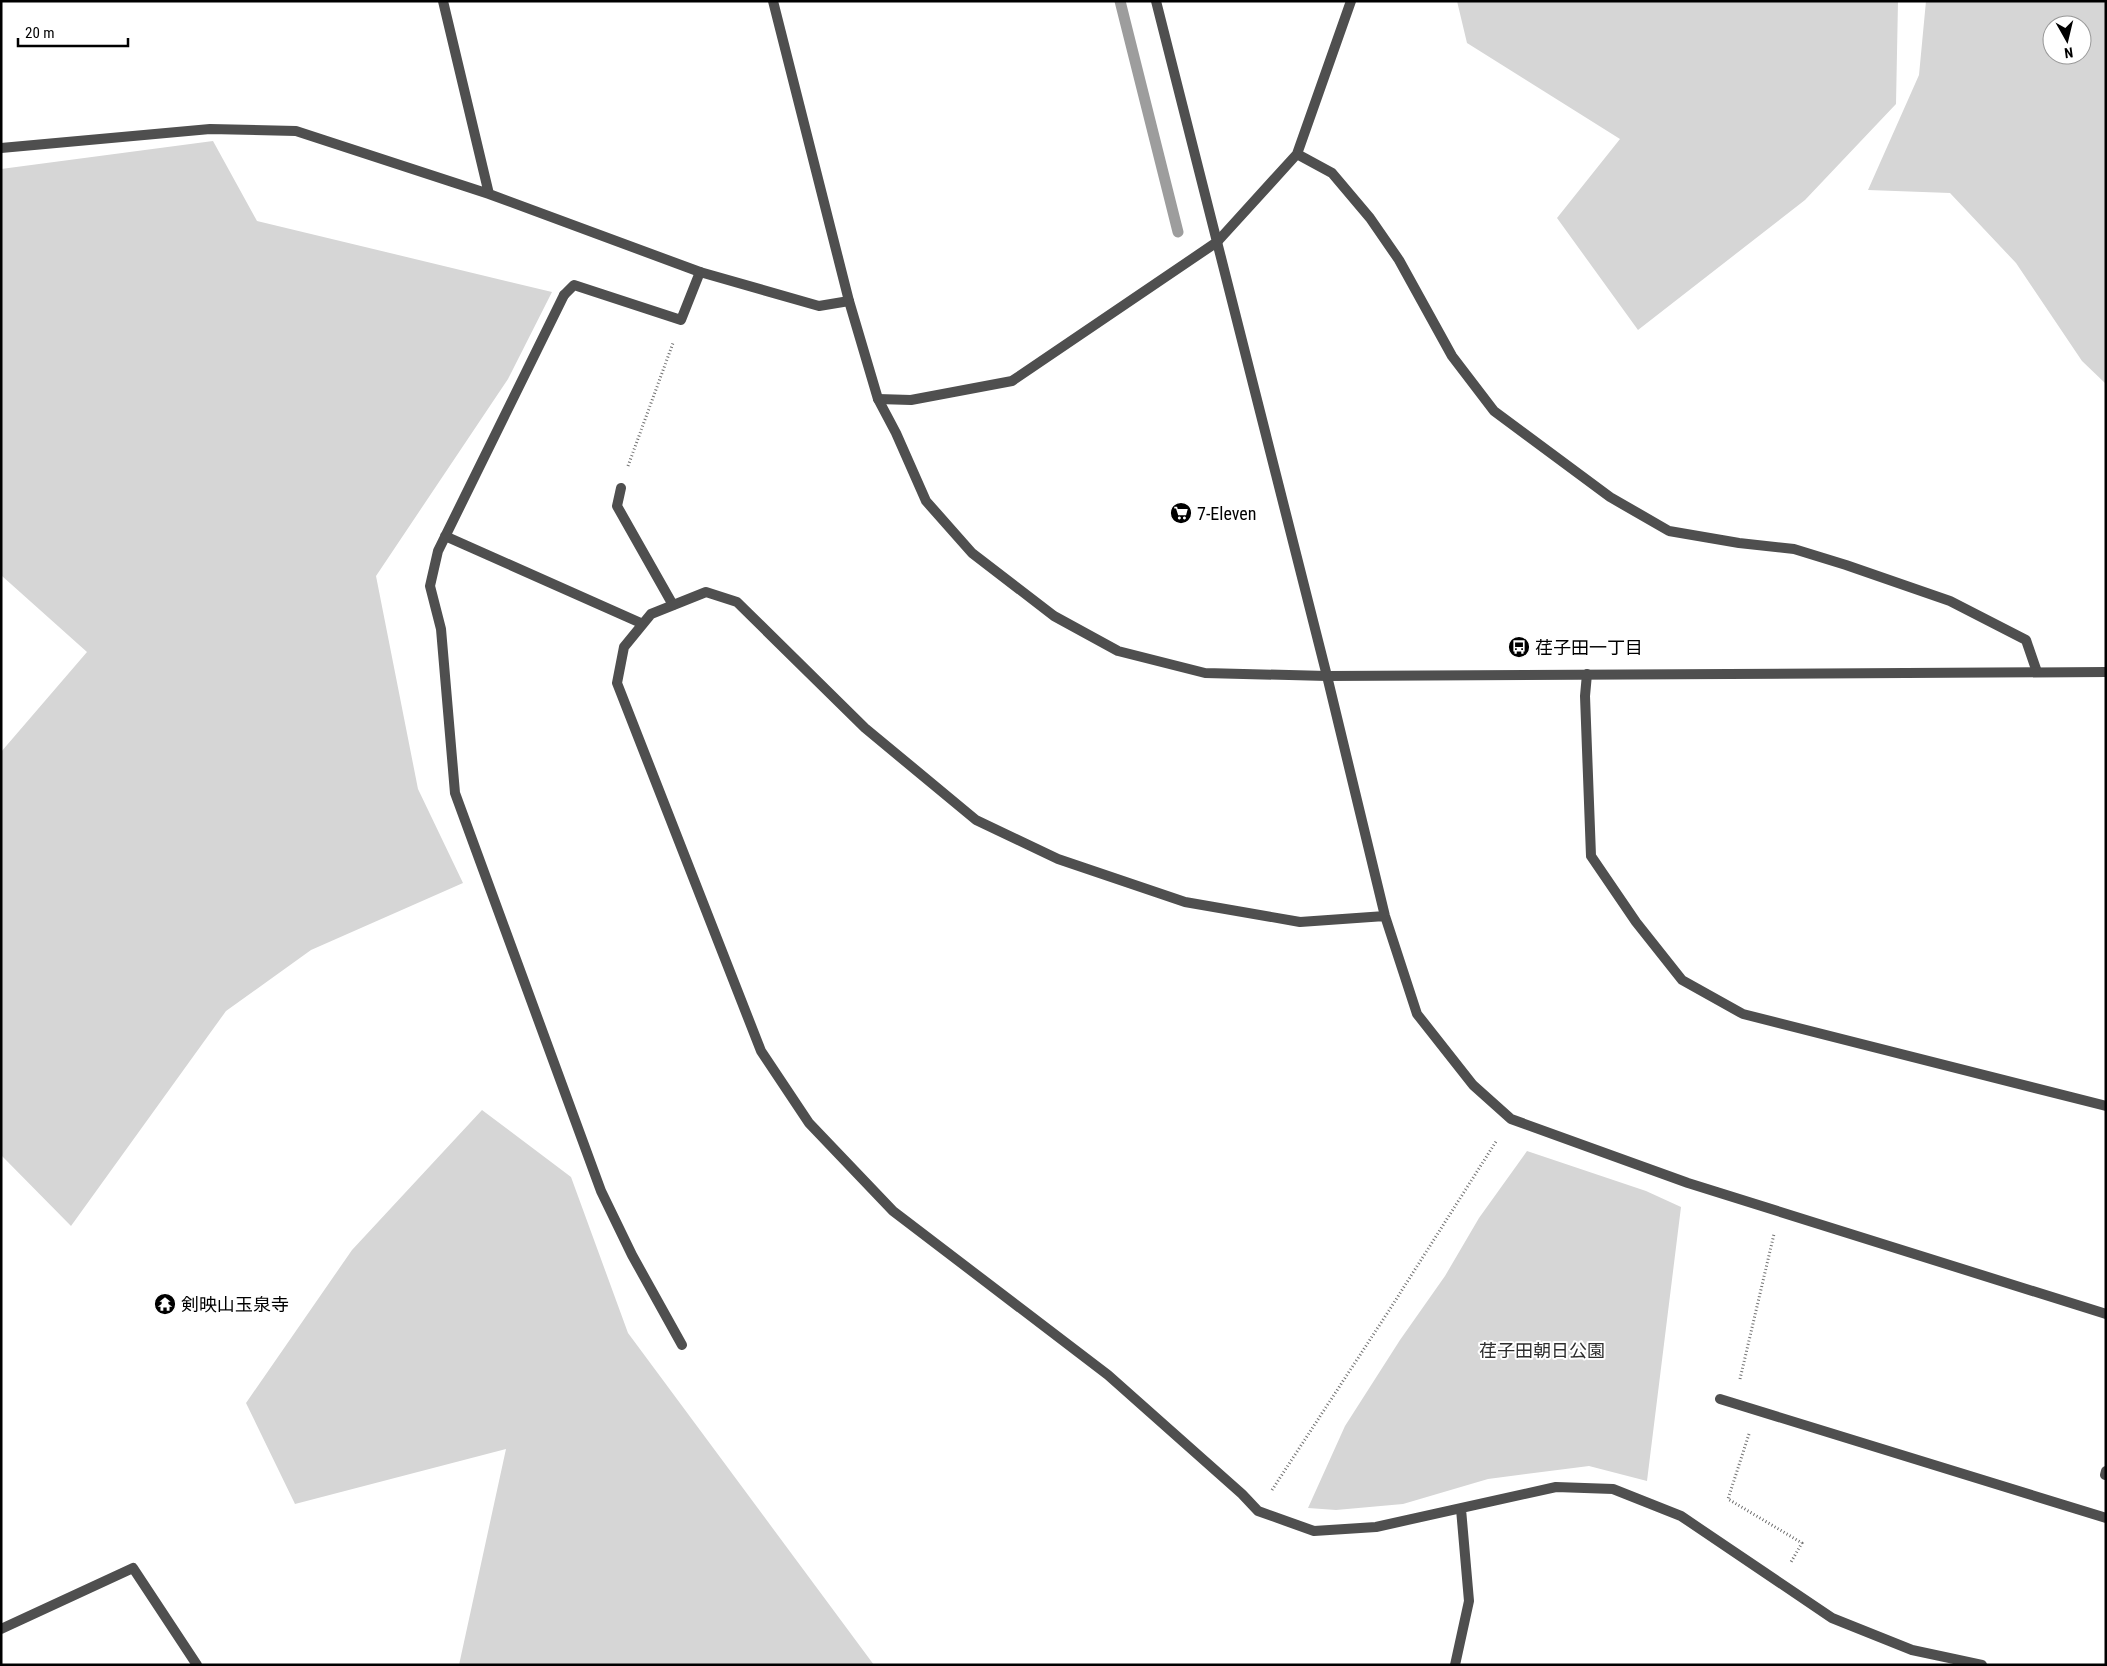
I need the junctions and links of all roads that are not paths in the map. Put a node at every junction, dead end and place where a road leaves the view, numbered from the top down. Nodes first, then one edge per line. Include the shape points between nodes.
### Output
1 (443, 1) edge
2 (773, 1) edge
3 (1156, 1) edge
4 (1351, 1) edge
5 (1, 148) edge
6 (1298, 154) junction
7 (489, 194) junction
8 (1217, 242) junction
9 (700, 272) junction
10 (849, 301) junction
11 (878, 399) junction
12 (620, 488) road end
13 (445, 536) junction
14 (673, 605) junction
15 (643, 624) junction
16 (2037, 672) junction
17 (2106, 672) edge
18 (1587, 674) junction
19 (1327, 676) junction
20 (1385, 916) junction
21 (2106, 1106) edge
22 (2106, 1314) edge
23 (682, 1345) dead end
24 (1720, 1399) dead end
25 (1460, 1509) junction
26 (2106, 1518) edge
27 (1, 1629) edge
28 (197, 1665) edge
29 (1456, 1665) edge
30 (1982, 1665) edge

1 - 7 street
2 - 10 street
3 - 8 street
4 - 6 street
5 - 7 street via 210,129 296,131
6 - 8 street
6 - 16 street via 1332,173 1370,218 1399,260 1452,356 1494,411 1610,497 1669,531 1739,544 1794,549 1950,600 2026,640
7 - 9 street
8 - 11 street via 1012,381 911,400
8 - 19 street
9 - 10 street via 819,306
9 - 13 street via 682,320 574,284 564,295
10 - 11 street
11 - 19 street via 926,501 972,553 1054,616 1118,651 1205,673
12 - 14 street via 618,506
13 - 15 street
13 - 23 street via 430,586 441,628 455,793 601,1191
14 - 15 street via 651,614
14 - 20 street via 706,592 737,602 865,728 976,820 1058,859 1185,902 1300,922
15 - 25 street via 624,648 617,683 762,1051 809,1123 893,1211 1108,1375 1258,1511 1314,1531 1376,1527
16 - 17 street
16 - 18 street
18 - 19 street
18 - 21 street via 1585,696 1592,856 1636,922 1682,980 1743,1014
19 - 20 street
20 - 22 street via 1417,1014 1473,1084 1511,1119 1688,1183
24 - 26 street
25 - 29 street via 1470,1601
25 - 30 street via 1556,1487 1613,1489 1681,1516 1832,1618 1912,1650
27 - 28 street via 132,1568

